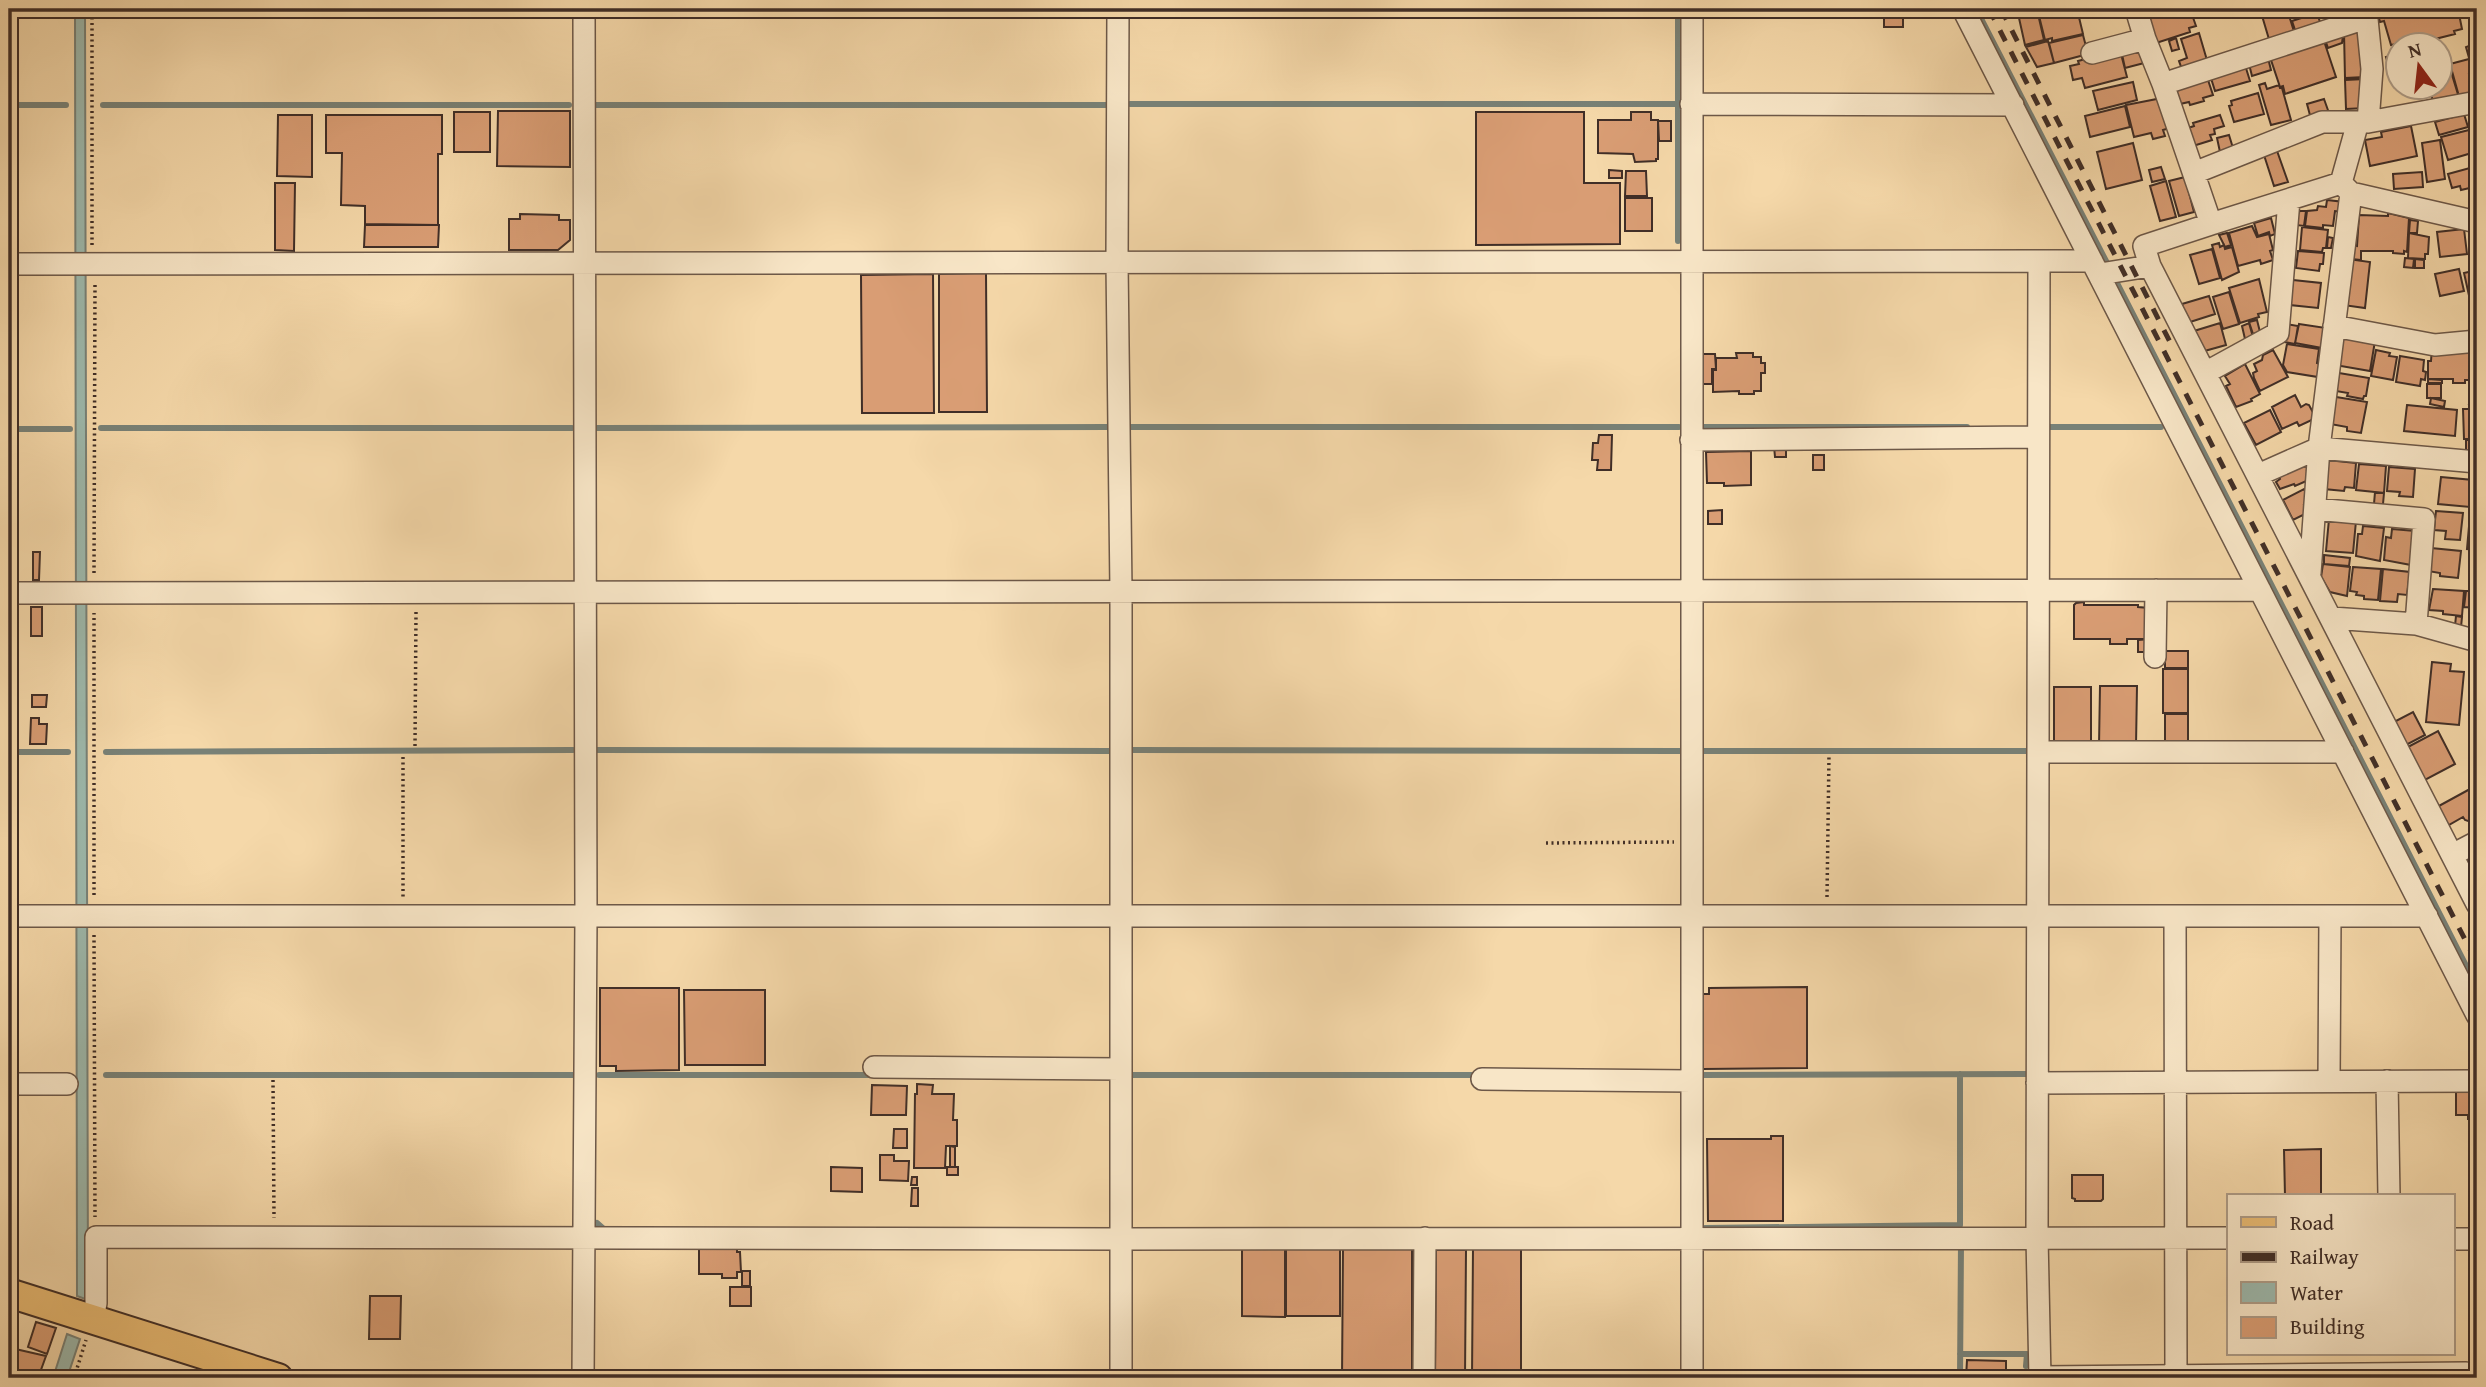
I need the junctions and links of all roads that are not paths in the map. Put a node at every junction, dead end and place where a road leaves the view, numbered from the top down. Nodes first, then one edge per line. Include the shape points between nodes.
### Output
1 (584, 9) edge
2 (1118, 9) edge
3 (1692, 9) edge
4 (1963, 9) edge
5 (2137, 9) edge
6 (2366, 13) edge
7 (2145, 39) junction
8 (2092, 53) dead end
9 (2163, 84) junction
10 (2477, 102) edge
11 (1691, 104) junction
12 (2014, 105) junction
13 (2363, 122) junction
14 (2194, 173) junction
15 (2346, 188) junction
16 (2289, 200) junction
17 (2477, 222) edge
18 (2211, 224) junction
19 (2039, 261) junction
20 (1691, 262) junction
21 (584, 263) junction
22 (1117, 263) junction
23 (9, 264) edge
24 (2150, 266) junction
25 (2096, 268) junction
26 (2334, 326) junction
27 (2477, 341) edge
28 (2205, 373) junction
29 (2038, 437) junction
30 (1691, 440) junction
31 (2319, 448) junction
32 (2477, 462) edge
33 (2258, 475) junction
34 (2315, 509) junction
35 (2310, 575) junction
36 (2038, 590) junction
37 (2156, 590) junction
38 (2260, 590) junction
39 (1121, 591) junction
40 (1691, 591) junction
41 (585, 592) junction
42 (9, 593) edge
43 (2332, 618) junction
44 (2416, 624) junction
45 (2477, 641) edge
46 (2155, 657) dead end
47 (2038, 752) junction
48 (2343, 752) junction
49 (2477, 842) edge
50 (2452, 855) junction
51 (2477, 904) edge
52 (1121, 915) junction
53 (9, 916) edge
54 (1691, 916) junction
55 (2038, 916) junction
56 (2175, 916) junction
57 (2330, 916) junction
58 (2427, 916) junction
59 (586, 918) junction
60 (2477, 1015) edge
61 (874, 1067) dead end
62 (1121, 1069) junction
63 (1482, 1079) dead end
64 (1692, 1081) junction
65 (2329, 1081) junction
66 (2387, 1081) junction
67 (2477, 1081) edge
68 (2175, 1082) junction
69 (2037, 1083) junction
70 (9, 1084) edge
71 (67, 1084) dead end
72 (2389, 1194) edge
73 (584, 1236) junction
74 (2037, 1237) junction
75 (1424, 1238) junction
76 (1692, 1238) junction
77 (2177, 1238) junction
78 (2227, 1238) edge
79 (2454, 1238) edge
80 (1121, 1239) junction
81 (2477, 1239) edge
82 (9, 1293) edge
83 (93, 1320) junction
84 (2392, 1364) edge
85 (2173, 1376) edge
86 (2439, 1376) edge
87 (2477, 1377) edge
88 (278, 1378) edge
89 (583, 1378) edge
90 (1121, 1378) edge
91 (1424, 1378) edge
92 (1692, 1378) edge
93 (2040, 1378) edge

1 - 21 street
2 - 22 street
3 - 11 street
4 - 12 street
5 - 7 street
6 - 9 street
6 - 13 street via 2372,69
7 - 8 street
7 - 9 street
9 - 14 street
10 - 13 street
11 - 12 street
11 - 20 street
12 - 25 street
13 - 14 street via 2322,122
13 - 15 street
14 - 18 street
15 - 16 street
15 - 17 street
15 - 26 street
16 - 18 street
16 - 28 street via 2278,333
18 - 24 street via 2144,246
19 - 20 street
19 - 25 street
19 - 29 street
20 - 22 street
20 - 30 street
21 - 22 street
21 - 23 street
21 - 41 street
22 - 39 street
24 - 25 street
24 - 28 street
25 - 38 street
26 - 27 street via 2435,345
26 - 31 street
28 - 33 street
29 - 30 street
29 - 36 street
30 - 40 street
31 - 32 street
31 - 33 street
31 - 34 street
33 - 35 street
34 - 35 street
34 - 44 street via 2424,519
35 - 43 street
36 - 37 street
36 - 40 street
36 - 47 street
37 - 38 street
37 - 46 street
38 - 48 street
39 - 40 street
39 - 41 street
39 - 52 street
40 - 54 street
41 - 42 street
41 - 59 street
43 - 44 street
43 - 50 street
44 - 45 street
47 - 48 street
47 - 55 street
48 - 58 street
49 - 50 street
50 - 51 street
52 - 54 street
52 - 59 street
52 - 62 street
53 - 59 street
54 - 55 street
54 - 64 street
55 - 56 street
55 - 69 street
56 - 57 street
56 - 68 street
57 - 58 street
57 - 65 street
58 - 60 street
59 - 73 street
61 - 62 street
62 - 80 street
63 - 64 street
64 - 76 street
65 - 66 street
65 - 68 street
66 - 67 street
66 - 72 street
68 - 69 street
68 - 77 street
69 - 74 street
70 - 71 street
73 - 80 street
73 - 83 street via 96,1237
73 - 89 street
74 - 76 street
74 - 77 street
74 - 93 street
75 - 76 street
75 - 80 street
75 - 91 street
76 - 92 street
77 - 78 street
77 - 85 street
79 - 81 street
80 - 90 street
82 - 83 main road
83 - 88 main road
84 - 85 street
84 - 86 street
85 - 93 street
86 - 87 street via 2466,1373

